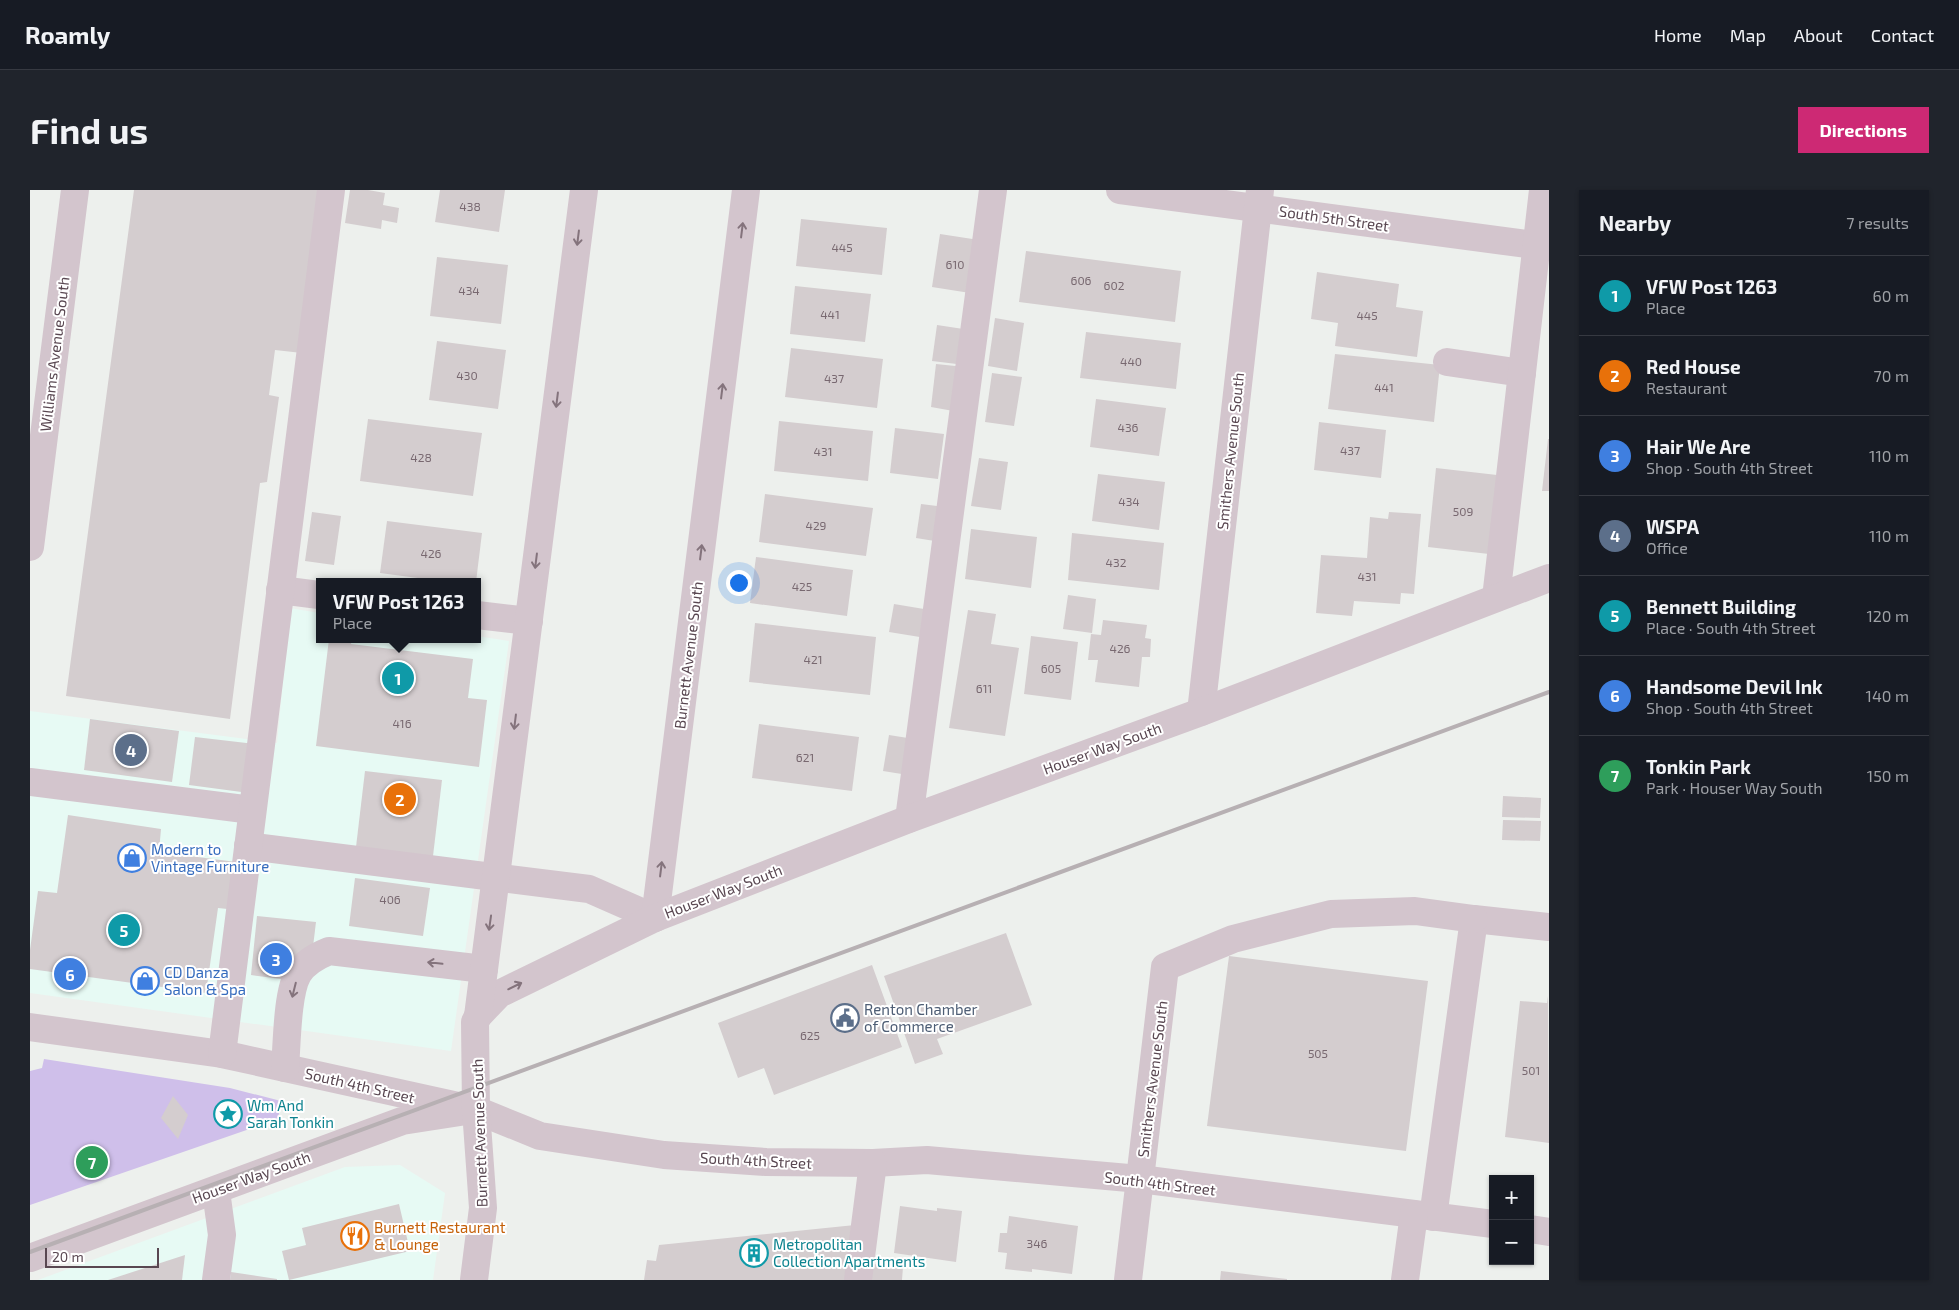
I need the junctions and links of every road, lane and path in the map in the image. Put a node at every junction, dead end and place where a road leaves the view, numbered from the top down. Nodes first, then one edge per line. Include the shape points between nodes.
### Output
1 (75, 190) edge
2 (331, 190) edge
3 (584, 190) edge
4 (746, 190) edge
5 (993, 190) edge
6 (1120, 190) edge
7 (1543, 190) edge
8 (1259, 199) edge
9 (1543, 246) edge
10 (1447, 362) dead end
11 (1522, 373) junction
12 (30, 547) edge
13 (1549, 578) edge
14 (280, 590) junction
15 (316, 595) edge
16 (1496, 598) junction
17 (481, 615) edge
18 (528, 621) junction
19 (1201, 712) junction
20 (30, 782) edge
21 (252, 810) junction
22 (909, 818) junction
23 (248, 846) junction
24 (496, 877) junction
25 (655, 918) junction
26 (1474, 919) junction
27 (1549, 927) edge
28 (484, 969) junction
29 (478, 1016) junction
30 (30, 1027) edge
31 (222, 1054) junction
32 (285, 1068) junction
33 (476, 1110) junction
34 (873, 1163) junction
35 (1140, 1179) junction
36 (216, 1191) junction
37 (1424, 1216) junction
38 (1489, 1224) edge
39 (1534, 1230) edge
40 (1549, 1232) edge
41 (30, 1258) edge
42 (216, 1280) edge
43 (474, 1280) edge
44 (858, 1280) edge
45 (1128, 1280) edge
46 (1405, 1280) edge

1 - 12 street, Williams Avenue South
2 - 14 street
3 -> 18 street, Burnett Avenue South
25 -> 4 street, Burnett Avenue South
5 - 22 street
6 - 8 street, South 5th Street
7 - 9 street
8 - 9 street, South 5th Street
8 - 19 street, Smithers Avenue South
9 - 11 street
10 - 11 street
11 - 16 street
13 - 16 street, Houser Way South
14 - 15 street
14 - 21 street
16 - 19 street, Houser Way South
17 - 18 street
18 -> 24 street, Burnett Avenue South
19 - 22 street, Houser Way South
20 - 21 street
21 - 23 street
22 - 25 street, Houser Way South
23 - 24 street
23 - 31 street
24 - 25 street via 589,889
24 -> 28 street, Burnett Avenue South
29 -> 25 street via 499,994
26 - 27 street
26 - 35 street, Smithers Avenue South via 1415,911 1331,914 1233,939 1165,966
26 - 37 street
28 - 29 street, Burnett Avenue South
28 -> 32 street via 330,951 314,958 298,974
29 - 33 street, Burnett Avenue South
30 - 31 street, South 4th Street
31 - 32 street, South 4th Street
32 - 33 street, South 4th Street
33 - 34 street, South 4th Street via 540,1136 664,1155 766,1162
33 - 36 street, Houser Way South via 402,1121
33 - 43 street, Burnett Avenue South via 483,1208
34 - 35 street, South 4th Street via 927,1160
34 - 44 street
35 - 37 street, South 4th Street
35 - 45 street, Smithers Avenue South
36 - 41 street, Houser Way South
36 - 42 street via 222,1235
37 - 38 street, South 4th Street
37 - 46 street
39 - 40 street

